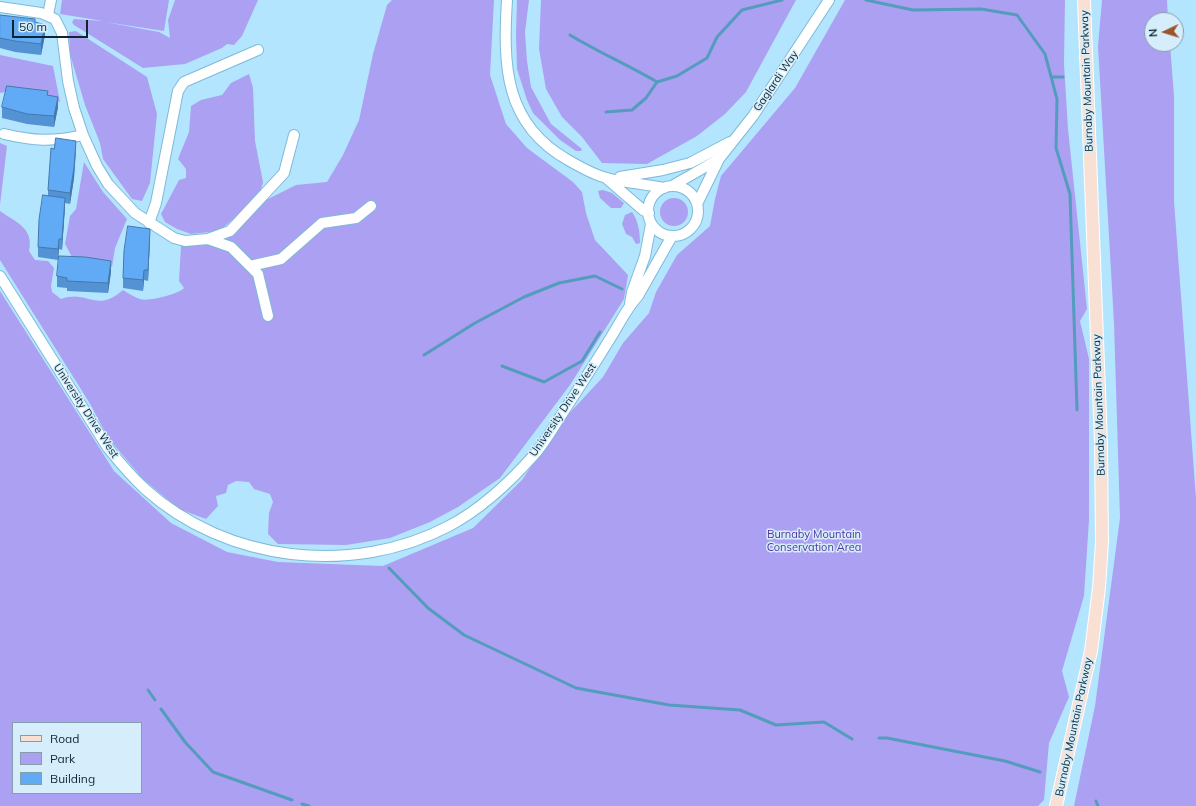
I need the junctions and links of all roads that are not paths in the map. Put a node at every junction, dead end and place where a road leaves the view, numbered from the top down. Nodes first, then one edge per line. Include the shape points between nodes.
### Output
1 (51, 0) edge
2 (507, 0) edge
3 (829, 0) edge
4 (1084, 0) edge
5 (0, 7) edge
6 (48, 15) junction
7 (258, 50) dead end
8 (4, 134) dead end
9 (83, 135) junction
10 (294, 135) dead end
11 (734, 140) junction
12 (719, 158) junction
13 (606, 178) junction
14 (668, 187) junction
15 (697, 204) junction
16 (371, 206) dead end
17 (649, 213) junction
18 (149, 223) junction
19 (651, 224) junction
20 (672, 236) junction
21 (208, 238) junction
22 (250, 266) junction
23 (0, 276) edge
24 (630, 304) junction
25 (268, 316) dead end
26 (1056, 806) edge

1 - 6 street
2 - 13 street via 506,63 515,104 528,126 544,144 582,168
3 - 11 street, Gaglardi Way via 783,72
4 - 26 main road, Burnaby Mountain Parkway via 1101,443 1102,542 1091,651
5 - 6 street
6 - 9 street via 55,19 62,33 68,81
7 - 18 street via 184,82 178,91 156,203
8 - 9 street via 40,141 63,140
9 - 18 street via 108,184 130,209
10 - 21 street via 284,173 230,231
11 - 12 street, Gaglardi Way
11 - 13 street via 690,163
12 - 14 street, Gaglardi Way
12 - 15 street, Gaglardi Way
13 - 14 street
13 - 17 street
14 - 15 street via 681,187 688,191
14 - 17 street via 653,198
15 - 20 street via 693,227 687,232
16 - 22 street via 356,218 322,223 281,259
17 - 19 street
18 - 21 street via 174,238 185,241
19 - 20 street via 660,233
19 - 24 street, University Drive West via 645,256
20 - 24 street, University Drive West via 638,296
21 - 22 street via 231,246
22 - 25 street via 258,274
23 - 24 street, University Drive West via 108,448 128,473 146,490 191,521 225,538 287,555 355,554 391,548 449,525 496,494 534,454 609,341

